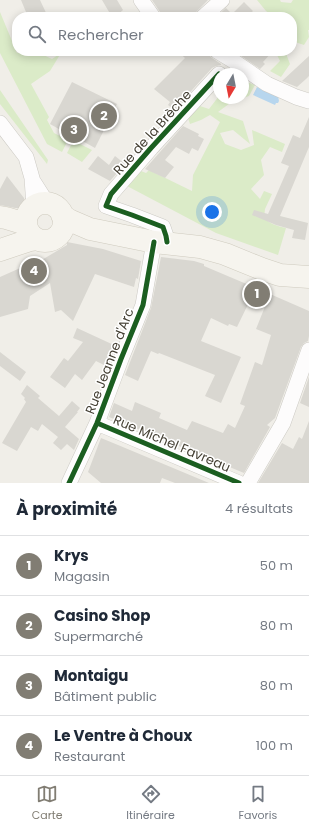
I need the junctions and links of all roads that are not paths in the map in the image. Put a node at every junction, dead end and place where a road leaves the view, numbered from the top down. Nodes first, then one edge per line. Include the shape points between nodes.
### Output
1 (141, 0) edge
2 (222, 0) edge
3 (149, 12) edge
4 (209, 12) edge
5 (225, 56) edge
6 (232, 60) junction
7 (225, 68) edge
8 (213, 81) edge
9 (309, 100) edge
10 (0, 123) edge
11 (3, 217) edge
12 (40, 220) junction
13 (160, 242) junction
14 (5, 248) edge
15 (309, 276) edge
16 (309, 350) edge
17 (97, 423) junction
18 (69, 483) edge
19 (239, 483) edge
20 (248, 483) edge

1 - 3 street
2 - 4 street
5 - 6 street
6 - 7 street, Rue de la Brèche
6 - 9 street via 267,84
8 - 13 street, Rue de la Brèche via 111,194 106,206 163,227 166,236
10 - 12 street via 26,157
11 - 12 main road
12 - 13 main road via 69,220 90,229
12 - 14 main road
13 - 15 main road via 212,250 280,275
13 - 17 street, Rue Jeanne d'Arc via 143,305
16 - 20 street via 283,423
17 - 18 street, Rue Jeanne d'Arc
17 - 19 street, Rue Michel Favreau

